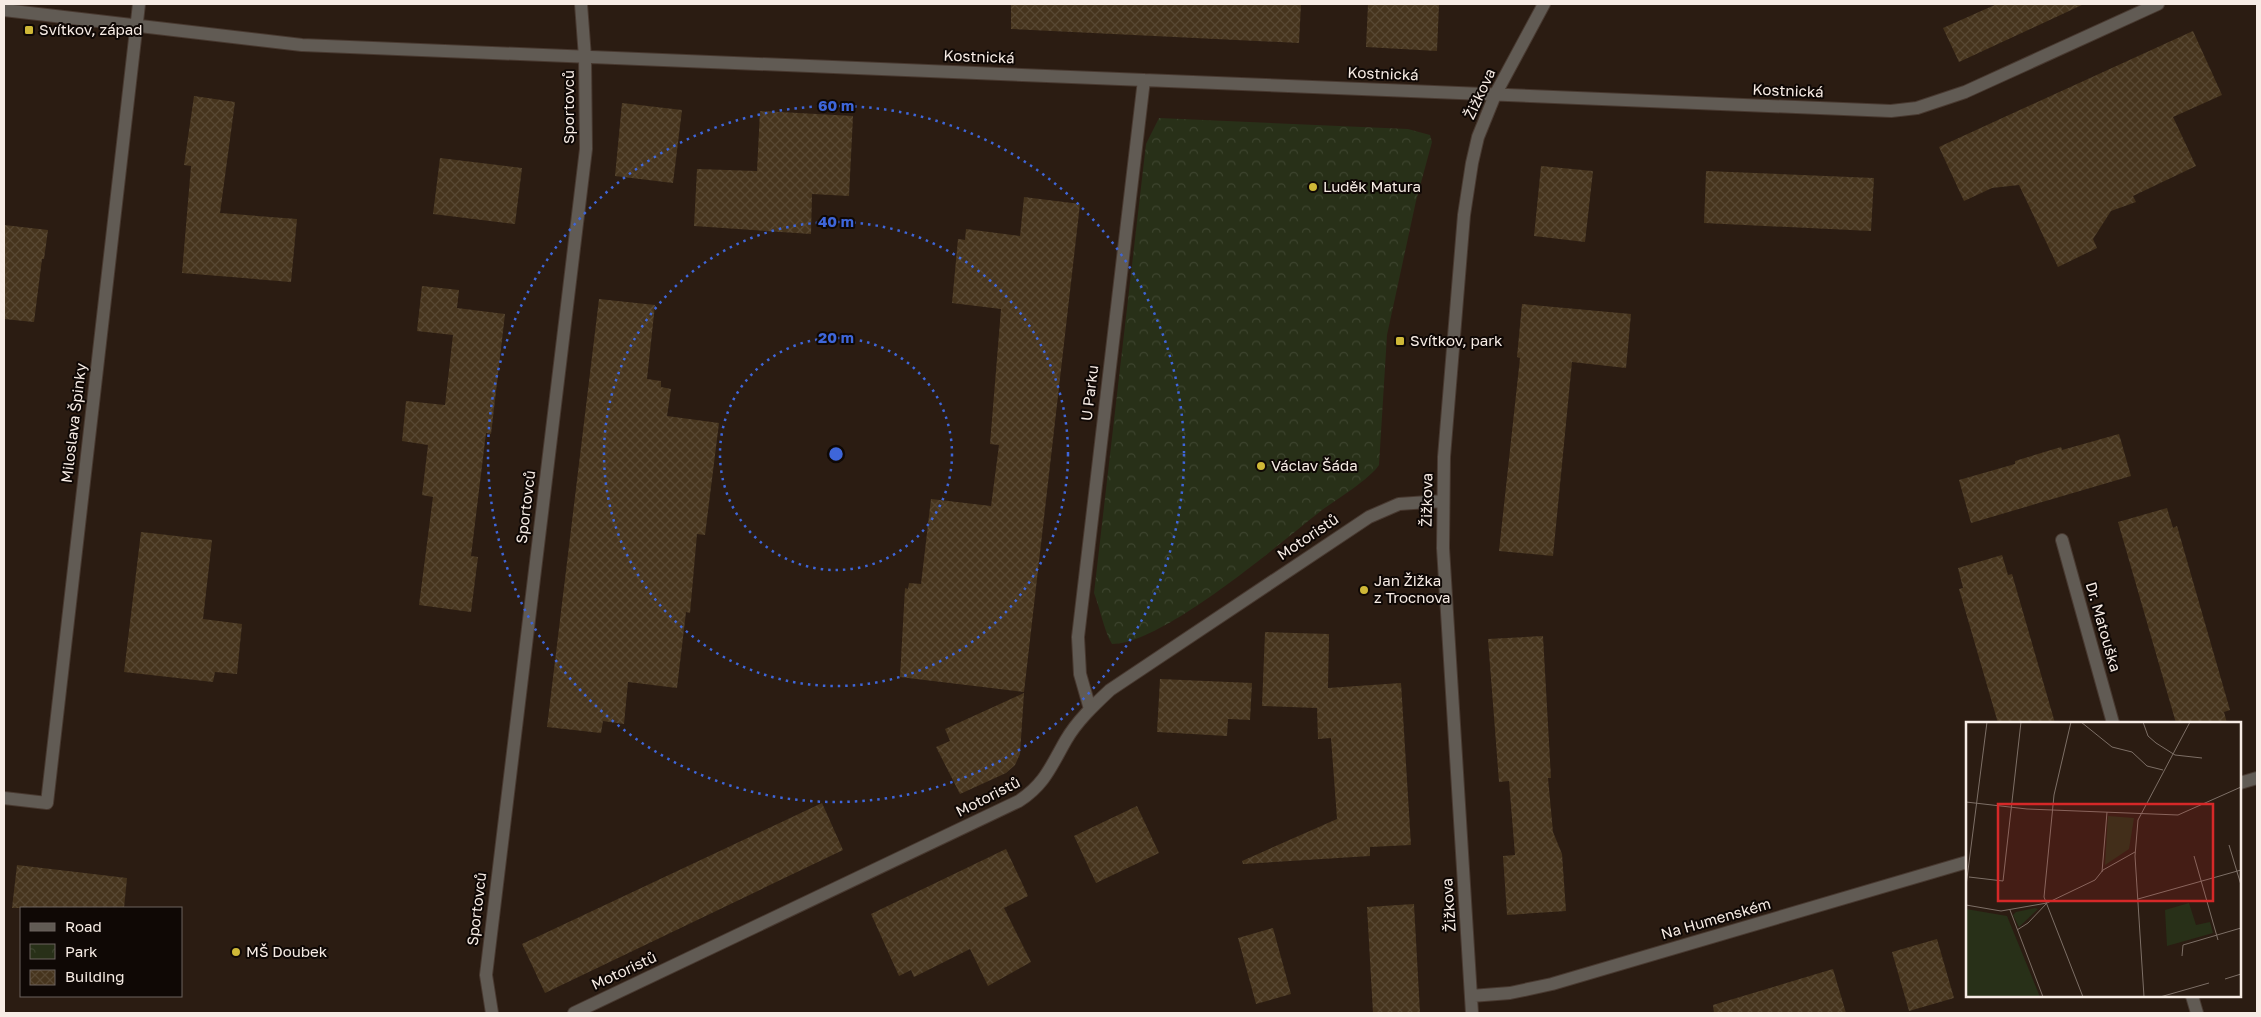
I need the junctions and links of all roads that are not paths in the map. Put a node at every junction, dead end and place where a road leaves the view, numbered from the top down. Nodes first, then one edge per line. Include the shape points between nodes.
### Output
1 (139, 4) edge
2 (581, 4) edge
3 (1544, 4) edge
4 (2158, 4) edge
5 (4, 10) edge
6 (136, 26) junction
7 (585, 57) junction
8 (1144, 80) junction
9 (1495, 95) junction
10 (1442, 501) junction
11 (2062, 540) dead end
12 (1090, 708) junction
13 (2113, 722) edge
14 (2257, 778) edge
15 (2241, 783) edge
16 (4, 798) edge
17 (1966, 862) edge
18 (1471, 996) junction
19 (2192, 997) edge
20 (492, 1013) edge
21 (574, 1013) edge
22 (1472, 1013) edge
23 (2197, 1013) edge

1 - 6 street, Miloslava Špinky
2 - 7 street, Sportovců
3 - 9 street, Žižkova
4 - 9 street, Kostnická via 1965,92 1917,108 1864,111
5 - 6 street, Kostnická
6 - 7 street, Kostnická via 302,45
6 - 16 street, Miloslava Špinky via 46,803
7 - 8 street, Kostnická
7 - 20 street, Sportovců via 584,165 486,974
8 - 9 street, Kostnická
8 - 12 street, U Parku via 1078,637 1080,674
9 - 10 street, Žižkova via 1478,137 1464,215
10 - 12 street, Motoristů via 1399,504 1368,517 1145,665
10 - 18 street, Žižkova via 1442,548
11 - 13 street, Dr. Matouška
12 - 21 street, Motoristů via 1066,740 1046,777 1019,802
14 - 15 street
17 - 18 street, Na Humenském via 1552,984 1510,993
18 - 22 street, Žižkova
19 - 23 street

